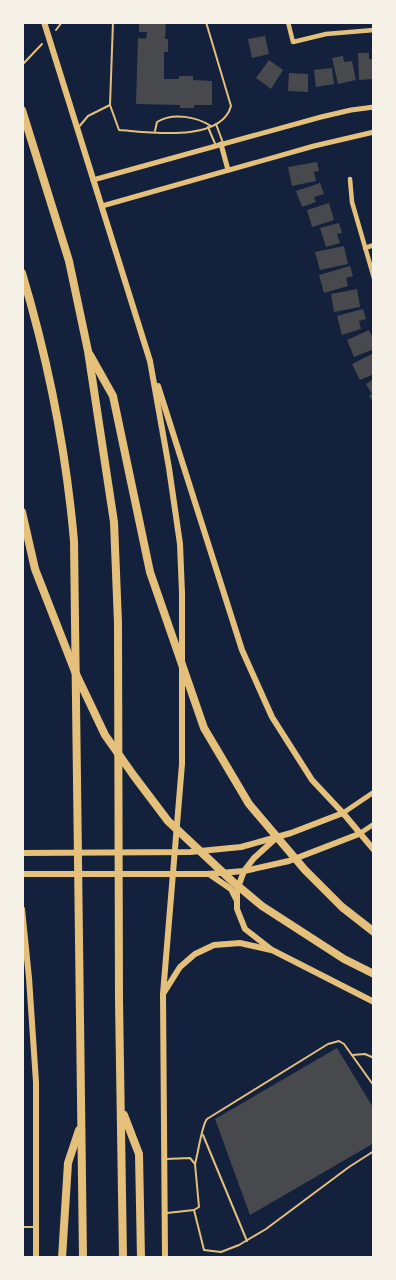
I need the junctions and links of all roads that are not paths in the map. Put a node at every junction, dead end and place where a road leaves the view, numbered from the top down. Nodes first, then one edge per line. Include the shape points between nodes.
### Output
1 (44, 22) edge
2 (113, 22) edge
3 (206, 22) edge
4 (288, 22) edge
5 (374, 30) edge
6 (110, 106) junction
7 (374, 107) edge
8 (22, 110) edge
9 (216, 124) junction
10 (210, 126) junction
11 (78, 129) junction
12 (154, 132) junction
13 (374, 132) edge
14 (220, 145) junction
15 (228, 170) junction
16 (350, 179) dead end
17 (93, 180) junction
18 (102, 206) junction
19 (374, 245) edge
20 (364, 248) junction
21 (22, 273) edge
22 (374, 278) edge
23 (88, 352) junction
24 (150, 360) junction
25 (22, 512) edge
26 (374, 792) edge
27 (343, 813) junction
28 (374, 824) edge
29 (358, 834) junction
30 (276, 838) junction
31 (374, 850) edge
32 (174, 852) junction
33 (22, 853) edge
34 (244, 871) junction
35 (22, 874) edge
36 (172, 874) junction
37 (208, 874) junction
38 (237, 901) junction
39 (22, 909) edge
40 (374, 932) edge
41 (272, 950) junction
42 (22, 965) edge
43 (374, 974) edge
44 (29, 978) junction
45 (163, 994) junction
46 (374, 1002) edge
47 (352, 1055) junction
48 (374, 1058) edge
49 (374, 1086) edge
50 (121, 1108) junction
51 (82, 1123) junction
52 (202, 1133) junction
53 (374, 1151) edge
54 (164, 1160) junction
55 (195, 1164) junction
56 (194, 1210) junction
57 (165, 1213) junction
58 (35, 1227) junction
59 (22, 1228) edge
60 (247, 1241) junction
61 (36, 1258) edge
62 (62, 1258) edge
63 (83, 1258) edge
64 (123, 1258) edge
65 (141, 1258) edge
66 (165, 1258) edge

1 - 11 main road
2 - 6 lane
3 - 9 lane via 231,106 228,115
4 - 5 street via 293,42 326,34
6 - 11 lane via 88,116
6 - 12 lane via 119,130
7 - 14 street via 321,117
8 - 23 highway via 69,261
9 - 10 lane
9 - 14 lane
10 - 12 lane via 186,134
10 - 12 lane via 202,120 164,117 157,122
10 - 14 lane
11 - 17 main road
13 - 15 street
14 - 15 street
14 - 17 street
15 - 18 street
16 - 20 street via 352,202
17 - 18 main road
18 - 24 main road
19 - 20 street
20 - 22 street
21 - 51 highway via 36,317 56,409 74,540
23 - 40 highway via 114,396 150,572 204,728 249,804 342,907
23 - 50 highway via 114,522 118,623
24 - 27 main road via 242,650 272,717 312,780
24 - 32 main road via 180,544 182,764
25 - 43 highway via 35,569 76,674 105,735 168,821 262,906 344,959
26 - 27 street
27 - 29 main road
27 - 30 main road
28 - 29 street
29 - 31 main road
29 - 34 main road via 289,861
30 - 32 main road via 241,847
30 - 34 main road
32 - 33 main road
32 - 36 main road
34 - 37 main road
34 - 38 main road
35 - 36 main road
36 - 37 main road
36 - 45 main road
37 - 38 main road via 230,889
38 - 41 main road via 245,929
39 - 44 main road
41 - 45 main road via 240,943 214,945 195,954 180,967
41 - 46 main road
42 - 44 main road
44 - 58 main road via 36,1082
45 - 54 main road
47 - 48 lane via 365,1054
47 - 49 lane
47 - 52 lane via 339,1041 328,1044 207,1119
50 - 64 highway
50 - 65 highway via 139,1154
51 - 62 highway via 68,1163
51 - 63 highway
52 - 55 lane
52 - 60 lane
53 - 60 lane
54 - 55 lane via 190,1158
54 - 57 main road
55 - 56 lane via 199,1207
56 - 57 lane
56 - 60 lane via 204,1250 221,1252
57 - 66 main road
58 - 59 lane
58 - 61 main road

